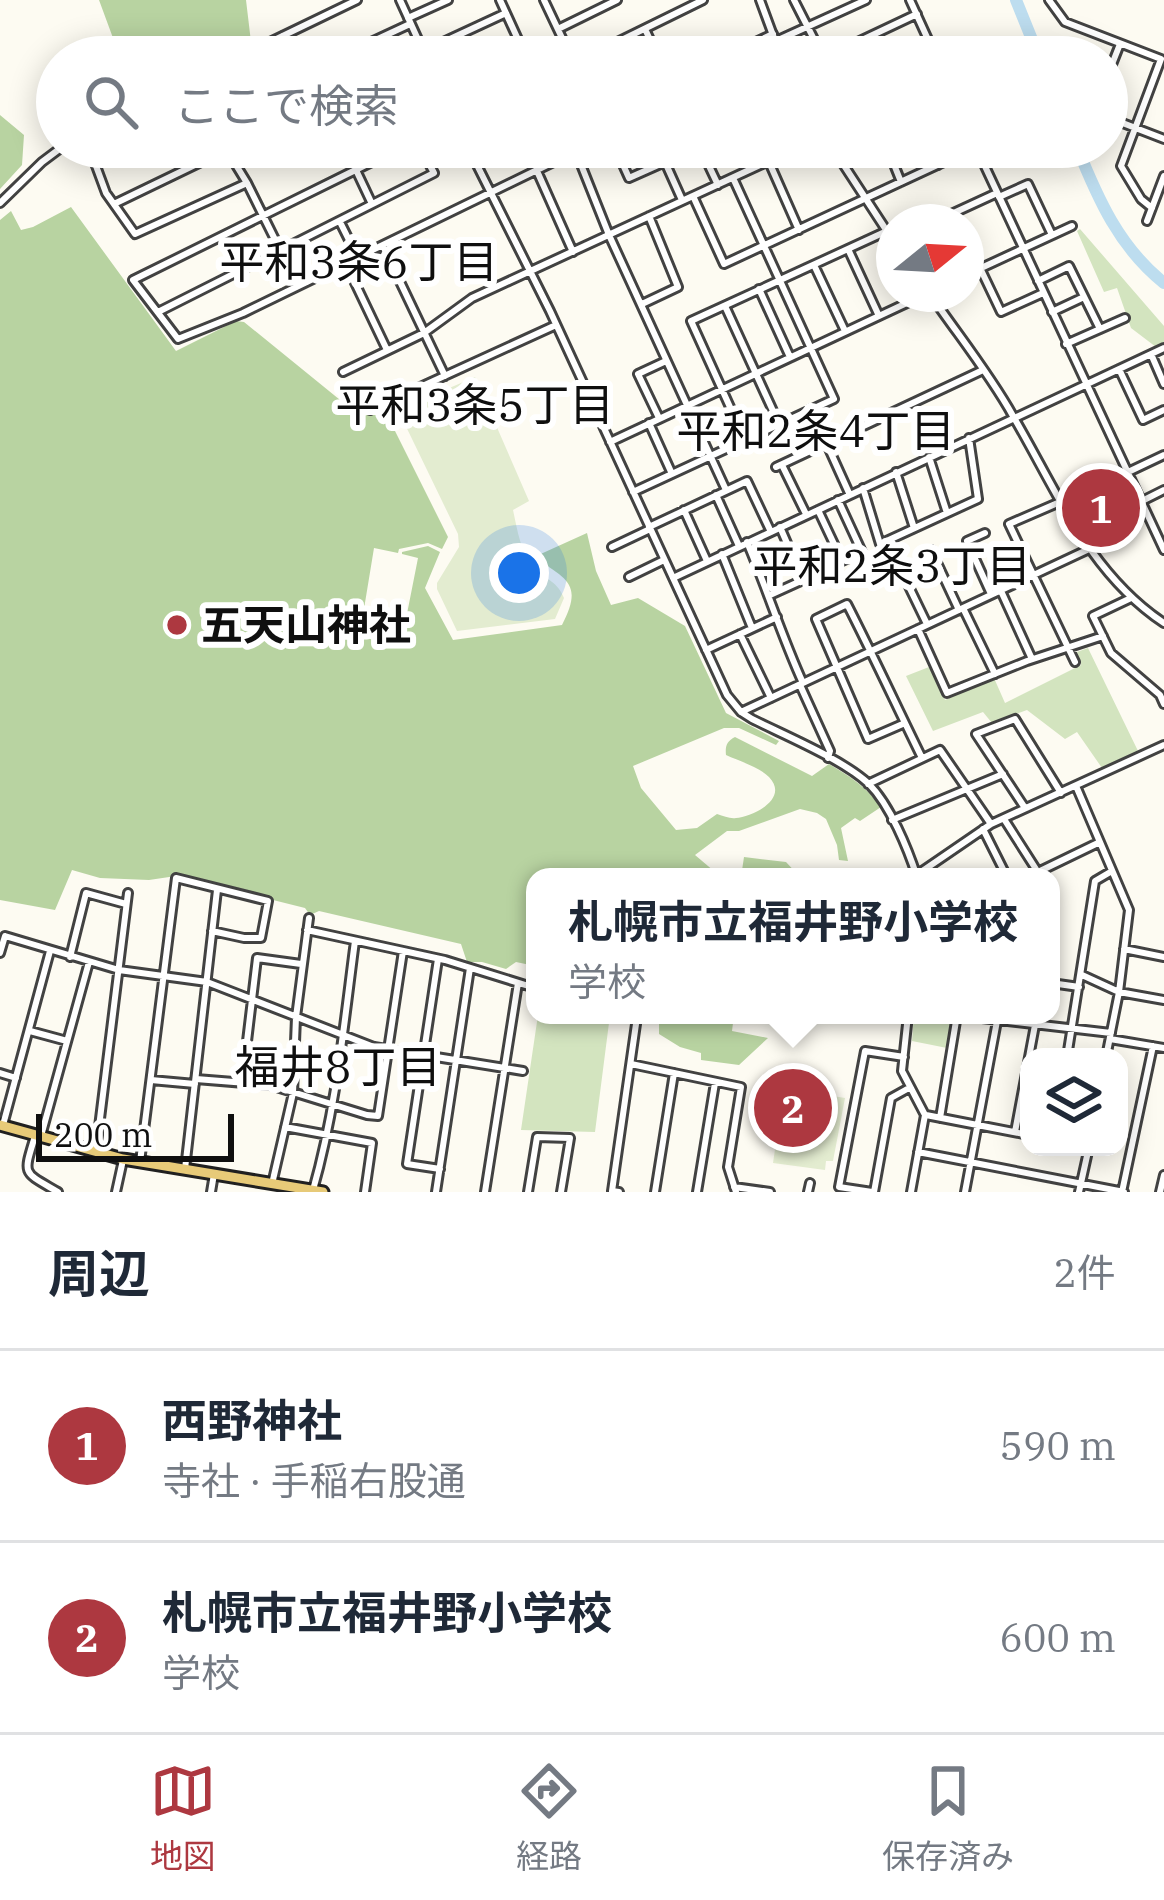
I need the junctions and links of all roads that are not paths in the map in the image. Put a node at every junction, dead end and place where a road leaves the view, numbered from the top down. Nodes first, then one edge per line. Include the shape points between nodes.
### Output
1 (357, 0) edge
2 (400, 0) edge
3 (448, 0) edge
4 (500, 0) edge
5 (544, 0) edge
6 (617, 0) edge
7 (704, 0) edge
8 (760, 0) edge
9 (794, 0) edge
10 (866, 0) edge
11 (910, 0) edge
12 (1049, 0) edge
13 (604, 3) edge
14 (691, 3) edge
15 (339, 4) edge
16 (506, 13) junction
17 (916, 14) junction
18 (409, 21) junction
19 (807, 27) junction
20 (558, 29) junction
21 (645, 29) junction
22 (283, 35) edge
23 (380, 36) edge
24 (416, 36) edge
25 (461, 36) edge
26 (516, 36) edge
27 (561, 36) edge
28 (631, 36) edge
29 (648, 36) edge
30 (773, 36) edge
31 (780, 36) edge
32 (812, 36) edge
33 (869, 36) edge
34 (926, 36) edge
35 (1100, 36) edge
36 (1128, 47) edge
37 (1162, 60) edge
38 (1128, 125) edge
39 (1135, 128) junction
40 (1164, 140) edge
41 (1128, 146) edge
42 (36, 168) edge
43 (97, 168) edge
44 (187, 168) edge
45 (239, 168) edge
46 (360, 168) edge
47 (432, 168) edge
48 (478, 168) edge
49 (542, 168) edge
50 (581, 168) edge
51 (625, 168) edge
52 (652, 168) edge
53 (668, 168) edge
54 (710, 168) edge
55 (754, 168) edge
56 (772, 168) edge
57 (846, 168) edge
58 (895, 168) edge
59 (931, 168) edge
60 (986, 168) edge
61 (1121, 168) edge
62 (356, 170) junction
63 (537, 171) junction
64 (1164, 176) edge
65 (733, 178) junction
66 (901, 182) junction
67 (247, 183) junction
68 (718, 185) junction
69 (490, 193) junction
70 (998, 195) junction
71 (693, 196) junction
72 (865, 198) junction
73 (683, 201) junction
74 (0, 203) edge
75 (114, 204) junction
76 (372, 204) junction
77 (977, 204) edge
78 (1152, 208) junction
79 (876, 214) edge
80 (262, 215) junction
81 (650, 216) junction
82 (1148, 221) dead end
83 (340, 222) junction
84 (1072, 226) dead end
85 (799, 230) junction
86 (609, 235) junction
87 (1052, 235) junction
88 (876, 236) edge
89 (383, 246) junction
90 (764, 246) junction
91 (1022, 248) junction
92 (848, 249) junction
93 (280, 251) junction
94 (573, 252) junction
95 (358, 258) junction
96 (346, 264) junction
97 (814, 265) junction
98 (984, 266) edge
99 (530, 272) junction
100 (984, 276) edge
101 (780, 280) junction
102 (1037, 281) junction
103 (298, 286) junction
104 (759, 290) junction
105 (1042, 292) junction
106 (1084, 297) junction
107 (640, 304) junction
108 (724, 305) junction
109 (157, 312) junction
110 (888, 312) edge
111 (941, 312) edge
112 (1052, 312) junction
113 (879, 316) junction
114 (1125, 318) dead end
115 (556, 325) junction
116 (1100, 329) junction
117 (845, 331) junction
118 (424, 333) junction
119 (1066, 344) junction
120 (811, 346) junction
121 (1164, 348) edge
122 (387, 350) junction
123 (1150, 354) junction
124 (790, 357) junction
125 (666, 361) junction
126 (1119, 369) junction
127 (983, 370) junction
128 (343, 372) dead end
129 (755, 373) junction
130 (445, 376) junction
131 (1164, 384) edge
132 (1085, 385) junction
133 (722, 389) junction
134 (686, 406) junction
135 (370, 410) dead end
136 (811, 410) junction
137 (1164, 410) edge
138 (1014, 417) junction
139 (659, 418) junction
140 (649, 423) junction
141 (779, 424) junction
142 (968, 439) junction
143 (744, 440) junction
144 (610, 442) junction
145 (826, 444) junction
146 (1164, 455) edge
147 (710, 456) junction
148 (929, 457) junction
149 (896, 472) junction
150 (1126, 473) junction
151 (672, 474) junction
152 (862, 488) junction
153 (726, 490) junction
154 (1164, 490) edge
155 (633, 492) junction
156 (849, 494) junction
157 (716, 495) junction
158 (838, 500) junction
159 (1060, 502) junction
160 (1141, 502) junction
161 (818, 509) junction
162 (684, 510) junction
163 (947, 513) junction
164 (806, 514) junction
165 (650, 528) junction
166 (914, 528) junction
167 (775, 530) junction
168 (985, 533) dead end
169 (1161, 538) edge
170 (743, 544) junction
171 (612, 547) dead end
172 (1089, 549) junction
173 (931, 550) dead end
174 (1164, 550) edge
175 (722, 554) junction
176 (664, 560) junction
177 (707, 561) junction
178 (900, 568) dead end
179 (1034, 575) junction
180 (629, 577) dead end
181 (673, 578) junction
182 (1001, 590) junction
183 (992, 594) junction
184 (769, 595) junction
185 (1131, 598) junction
186 (961, 609) junction
187 (777, 616) junction
188 (1164, 623) edge
189 (927, 625) junction
190 (752, 628) junction
191 (918, 629) junction
192 (740, 634) junction
193 (1103, 636) junction
194 (1068, 647) junction
195 (706, 650) junction
196 (872, 652) junction
197 (1032, 659) junction
198 (1076, 662) dead end
199 (836, 668) junction
200 (994, 674) junction
201 (801, 683) junction
202 (771, 698) junction
203 (1164, 704) edge
204 (741, 712) junction
205 (905, 723) junction
206 (1164, 745) edge
207 (828, 758) junction
208 (922, 758) junction
209 (1003, 774) junction
210 (868, 784) junction
211 (1076, 786) junction
212 (967, 789) junction
213 (1060, 793) junction
214 (1026, 809) junction
215 (1004, 819) junction
216 (892, 820) junction
217 (992, 824) junction
218 (982, 830) junction
219 (1100, 842) junction
220 (913, 868) edge
221 (928, 868) edge
222 (1002, 868) edge
223 (1035, 868) edge
224 (1052, 868) edge
225 (1112, 871) junction
226 (218, 890) junction
227 (128, 893) dead end
228 (126, 904) junction
229 (309, 918) dead end
230 (307, 930) junction
231 (212, 931) junction
232 (355, 940) junction
233 (1164, 941) edge
234 (1124, 949) junction
235 (50, 951) junction
236 (403, 951) junction
237 (0, 952) edge
238 (70, 956) junction
239 (1162, 957) edge
240 (438, 958) junction
241 (89, 962) junction
242 (303, 964) junction
243 (470, 968) junction
244 (119, 970) junction
245 (1081, 974) junction
246 (164, 976) junction
247 (206, 982) junction
248 (518, 982) junction
249 (1060, 984) edge
250 (526, 985) edge
251 (1079, 987) junction
252 (1119, 992) junction
253 (252, 1000) junction
254 (1164, 1000) edge
255 (296, 1017) junction
256 (636, 1024) dead end
257 (907, 1024) edge
258 (956, 1024) edge
259 (994, 1024) edge
260 (1029, 1024) edge
261 (1035, 1025) junction
262 (1072, 1029) junction
263 (28, 1031) junction
264 (342, 1035) junction
265 (1110, 1036) junction
266 (67, 1041) junction
267 (1153, 1046) junction
268 (1069, 1048) edge
269 (1108, 1048) edge
270 (1164, 1048) edge
271 (387, 1049) junction
272 (424, 1055) junction
273 (904, 1057) junction
274 (457, 1060) junction
275 (631, 1064) junction
276 (505, 1068) junction
277 (523, 1071) dead end
278 (674, 1072) junction
279 (0, 1073) edge
280 (16, 1078) junction
281 (151, 1080) junction
282 (195, 1082) junction
283 (715, 1082) junction
284 (242, 1083) junction
285 (910, 1087) junction
286 (293, 1093) junction
287 (331, 1105) junction
288 (925, 1115) junction
289 (940, 1118) junction
290 (1, 1125) edge
291 (978, 1125) junction
292 (285, 1127) junction
293 (1015, 1132) junction
294 (1020, 1133) edge
295 (39, 1135) junction
296 (326, 1135) junction
297 (96, 1151) junction
298 (918, 1152) junction
299 (1087, 1156) edge
300 (123, 1159) junction
301 (140, 1162) junction
302 (971, 1162) junction
303 (440, 1168) junction
304 (185, 1169) junction
305 (214, 1174) junction
306 (1164, 1174) edge
307 (272, 1184) junction
308 (249, 1186) edge
309 (1080, 1188) edge
310 (735, 1189) edge
311 (311, 1191) edge
312 (58, 1192) edge
313 (116, 1192) edge
314 (211, 1192) edge
315 (365, 1192) edge
316 (436, 1192) edge
317 (485, 1192) edge
318 (528, 1192) edge
319 (561, 1192) edge
320 (619, 1192) edge
321 (655, 1192) edge
322 (698, 1192) edge
323 (770, 1192) edge
324 (873, 1192) edge
325 (911, 1192) edge
326 (965, 1192) edge
327 (1123, 1192) edge
328 (1160, 1192) edge

1 - 15 street
2 - 18 street
3 - 18 street
4 - 16 street
5 - 20 street
6 - 13 street
7 - 14 street
8 - 30 street
9 - 19 street
10 - 19 street
11 - 17 street
12 - 35 street via 1065,22
13 - 20 street
14 - 21 street
15 - 22 street
16 - 25 street
16 - 26 street
17 - 33 street
17 - 34 street
18 - 23 street
18 - 24 street
19 - 31 street
19 - 32 street
20 - 27 street
21 - 28 street
21 - 29 street
36 - 37 street
37 - 39 street
38 - 39 street
39 - 40 street
39 - 41 street
42 - 74 street
43 - 75 street
44 - 75 street
45 - 67 street
46 - 62 street
47 - 76 street
48 - 69 street
49 - 63 street
50 - 86 street
51 - 52 street via 629,178
53 - 73 street
54 - 68 street
55 - 65 street
56 - 85 street
57 - 72 street
58 - 66 street
59 - 66 street
60 - 70 street
61 - 78 street
62 - 76 street
62 - 80 street
63 - 69 street
63 - 94 street
64 - 78 street
65 - 68 street
65 - 90 street
66 - 72 street
67 - 75 street via 135,234
67 - 80 street
68 - 71 street
69 - 89 street
69 - 99 street
70 - 77 street
70 - 87 street via 1028,184
70 - 91 street
71 - 73 street
71 - 90 street via 724,264
72 - 79 street
72 - 85 street
73 - 81 street
76 - 83 street
78 - 82 street
80 - 93 street
80 - 109 street via 133,280
81 - 86 street
81 - 107 street via 679,287
83 - 93 street
83 - 95 street
84 - 87 street
85 - 90 street
86 - 94 street
86 - 107 street
87 - 91 street
88 - 92 street
89 - 95 street
89 - 118 street
90 - 101 street
91 - 98 street
91 - 102 street
92 - 97 street
92 - 113 street
93 - 103 street
93 - 109 street
94 - 99 street
95 - 96 street
96 - 103 street
96 - 122 street
97 - 101 street
97 - 117 street
99 - 115 street
99 - 118 street via 472,298
100 - 105 street via 1001,312
101 - 104 street
101 - 120 street
102 - 105 street
102 - 106 street via 1069,266
103 - 109 street via 178,339
104 - 108 street
104 - 124 street
105 - 112 street
106 - 112 street
106 - 116 street
107 - 125 street
108 - 129 street
108 - 133 street via 691,321
110 - 113 street
111 - 127 street
112 - 119 street
113 - 117 street
114 - 116 street
115 - 130 street
115 - 144 street
116 - 119 street
117 - 120 street
118 - 122 street
118 - 130 street
119 - 132 street
120 - 124 street
120 - 136 street via 834,399
121 - 123 street
122 - 128 street
123 - 126 street
123 - 131 street
124 - 129 street
125 - 134 street
125 - 139 street via 638,374
126 - 132 street
126 - 137 street via 1143,420
127 - 138 street
127 - 145 street
129 - 133 street
129 - 141 street
130 - 135 street
132 - 138 street
132 - 150 street
133 - 134 street
133 - 143 street
134 - 139 street
134 - 147 street
136 - 141 street
136 - 145 street
138 - 142 street
138 - 159 street
139 - 140 street
140 - 144 street
140 - 151 street
141 - 143 street
142 - 148 street
142 - 163 street via 978,499
143 - 147 street
144 - 155 street
145 - 156 street
145 - 164 street via 779,466
146 - 150 street
147 - 151 street
147 - 153 street
148 - 149 street
148 - 163 street
149 - 152 street
149 - 166 street
150 - 160 street
151 - 155 street
152 - 156 street
152 - 166 street via 880,544
153 - 157 street
153 - 167 street via 747,481
154 - 160 street
155 - 165 street
156 - 158 street
157 - 162 street
157 - 170 street
158 - 161 street
158 - 161 street via 862,552 842,561
159 - 172 street
159 - 179 street via 1009,524
160 - 169 street
161 - 164 street
162 - 165 street
162 - 177 street
163 - 166 street
164 - 167 street
165 - 171 street
165 - 176 street
167 - 170 street
167 - 184 street via 802,580
168 - 183 street via 967,541
169 - 174 street
170 - 175 street
170 - 184 street
172 - 179 street
172 - 185 street
173 - 186 street
175 - 177 street
175 - 190 street
176 - 180 street
176 - 181 street
177 - 181 street
178 - 189 street
179 - 182 street
179 - 194 street
181 - 195 street
182 - 183 street
182 - 197 street
183 - 186 street
184 - 187 street
185 - 188 street
185 - 193 street via 1093,616
186 - 189 street
186 - 200 street
187 - 190 street
187 - 201 street
189 - 191 street
190 - 192 street
191 - 196 street
191 - 200 street via 947,693
192 - 195 street
192 - 202 street
193 - 194 street
193 - 203 street
194 - 197 street
194 - 198 street
195 - 204 street
196 - 199 street
196 - 199 street via 847,604 816,619
196 - 205 street
197 - 200 street
199 - 201 street
199 - 205 street via 868,740
201 - 202 street
201 - 207 street
202 - 204 street
204 - 207 street
205 - 208 street
206 - 211 street
207 - 210 street
208 - 210 street
208 - 212 street via 940,750
209 - 212 street
209 - 213 street via 976,734 1015,718
209 - 214 street
210 - 216 street
211 - 213 street
211 - 219 street
212 - 216 street
212 - 217 street
213 - 214 street
214 - 215 street
215 - 217 street
215 - 223 street
216 - 220 street
217 - 218 street
218 - 221 street
218 - 222 street
219 - 224 street
219 - 225 street
225 - 234 street via 1129,910
225 - 245 street via 1095,881
226 - 231 street
226 - 231 street via 268,902 261,938
226 - 246 street via 176,878
227 - 228 street
228 - 238 street via 86,893
228 - 244 street
229 - 230 street
230 - 232 street
230 - 242 street
231 - 247 street
232 - 236 street
232 - 264 street
233 - 239 street
234 - 239 street
234 - 252 street
235 - 237 street via 5,936
235 - 238 street
235 - 263 street
236 - 240 street
236 - 271 street
238 - 241 street
240 - 243 street
240 - 272 street
241 - 244 street
241 - 266 street
242 - 253 street via 257,958
242 - 255 street
243 - 248 street
243 - 274 street
244 - 246 street
244 - 297 street
245 - 251 street
245 - 252 street
246 - 247 street
246 - 281 street
247 - 253 street
247 - 282 street
248 - 250 street
248 - 276 street
249 - 251 street
251 - 262 street
252 - 254 street
252 - 265 street
253 - 255 street
253 - 284 street
255 - 264 street
255 - 286 street
256 - 275 street
257 - 273 street
258 - 289 street
259 - 291 street
260 - 261 street
261 - 262 street
261 - 293 street
262 - 265 street
262 - 268 street
263 - 266 street
263 - 280 street
264 - 271 street
264 - 287 street
265 - 267 street
265 - 269 street
266 - 295 street
267 - 270 street
267 - 327 street
271 - 272 street
271 - 287 street via 378,1116
272 - 274 street
272 - 303 street via 407,1164
273 - 285 street
273 - 324 street via 865,1051 839,1187
274 - 276 street
274 - 303 street
275 - 278 street
275 - 320 street via 613,1191
276 - 277 street
276 - 317 street
278 - 283 street
278 - 321 street
279 - 280 street
280 - 290 street
281 - 282 street
281 - 301 street
282 - 284 street
282 - 304 street
283 - 310 street via 741,1088 728,1167
283 - 322 street
284 - 286 street
285 - 288 street
285 - 324 street via 891,1098
286 - 287 street
286 - 292 street
287 - 296 street
288 - 289 street
288 - 298 street
289 - 291 street
290 - 295 main road
291 - 293 street
291 - 302 street
292 - 296 street
292 - 307 street
293 - 294 street
295 - 297 main road
295 - 312 street via 26,1167
296 - 311 street
296 - 315 street via 372,1143
297 - 300 main road
298 - 302 street
298 - 325 street
299 - 309 street
300 - 301 main road
300 - 313 street
301 - 304 main road
302 - 309 street
302 - 326 street
303 - 316 street
304 - 305 main road
305 - 308 main road
305 - 314 street
306 - 328 street
307 - 308 main road
307 - 311 main road
309 - 327 street
310 - 323 street
318 - 319 street via 537,1138 570,1138

